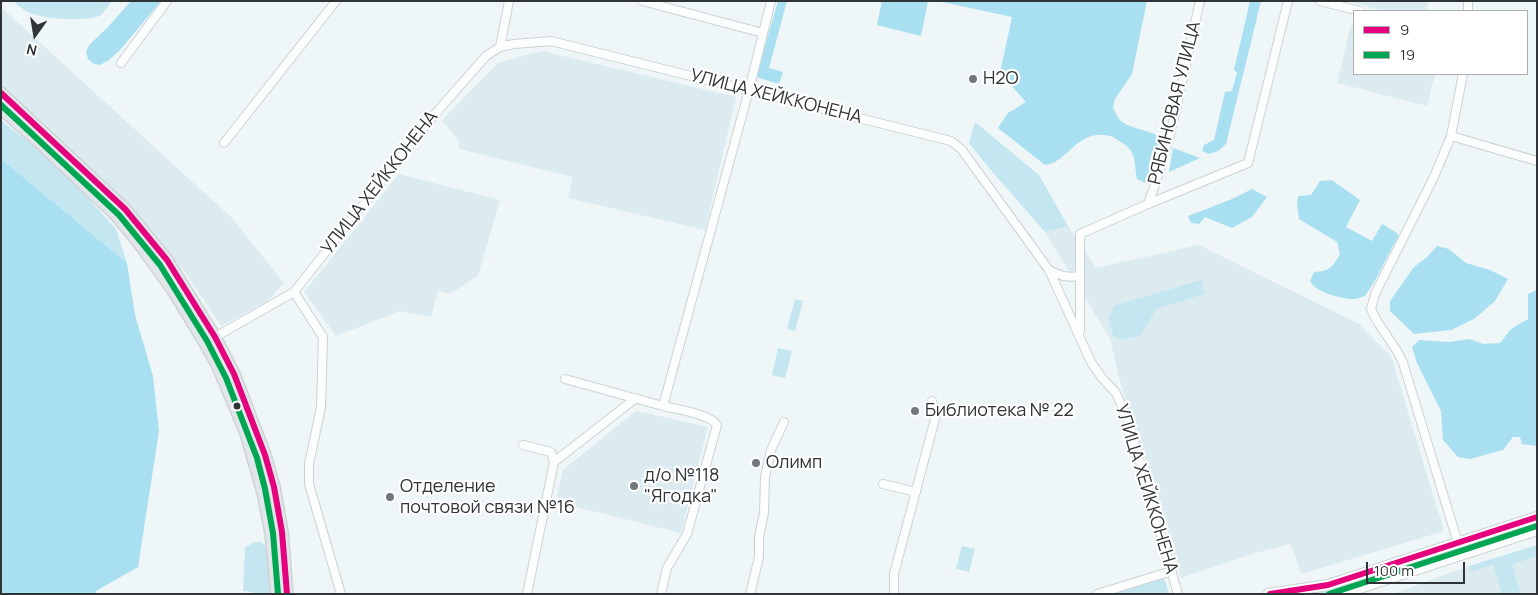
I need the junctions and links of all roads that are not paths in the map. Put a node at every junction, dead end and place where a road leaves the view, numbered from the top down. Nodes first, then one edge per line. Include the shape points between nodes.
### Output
1 (167, 1) edge
2 (336, 1) edge
3 (509, 1) edge
4 (642, 1) edge
5 (772, 1) edge
6 (1200, 1) edge
7 (1288, 1) edge
8 (1320, 1) edge
9 (1356, 10) edge
10 (763, 33) junction
11 (500, 46) junction
12 (121, 63) dead end
13 (1463, 75) edge
14 (749, 90) junction
15 (1, 93) edge
16 (1, 108) edge
17 (1451, 136) junction
18 (45, 140) junction
19 (224, 143) dead end
20 (62, 156) junction
21 (1537, 161) edge
22 (1148, 204) junction
23 (1049, 270) junction
24 (1080, 276) junction
25 (294, 292) junction
26 (1080, 334) junction
27 (215, 337) junction
28 (565, 379) dead end
29 (636, 398) junction
30 (932, 401) dead end
31 (663, 406) junction
32 (784, 422) dead end
33 (523, 445) dead end
34 (554, 462) junction
35 (884, 484) dead end
36 (916, 492) junction
37 (1537, 517) edge
38 (1537, 530) edge
39 (277, 532) junction
40 (1458, 543) junction
41 (1172, 571) junction
42 (277, 594) edge
43 (287, 594) edge
44 (341, 594) edge
45 (527, 594) edge
46 (661, 594) edge
47 (750, 594) edge
48 (894, 594) edge
49 (1097, 594) edge
50 (1178, 594) edge
51 (1268, 594) edge
52 (1341, 594) edge

1 - 12 street
2 - 19 street
3 - 11 street
4 - 10 street
5 - 10 street
6 - 22 street, РЯБИНОВАЯ УЛИЦА via 1168,143
7 - 22 street via 1248,163
8 - 9 street
10 - 14 street
11 - 14 street, УЛИЦА ХЕЙККОНЕНА via 551,41
11 - 25 street, УЛИЦА ХЕЙККОНЕНА via 486,56 435,114
13 - 17 street
14 - 23 street, УЛИЦА ХЕЙККОНЕНА via 951,141 962,150
14 - 31 street
15 - 18 main road
16 - 18 main road
17 - 21 street
17 - 40 street via 1375,294 1371,309 1403,363
18 - 20 main road
20 - 27 main road via 119,202 131,216 166,260
20 - 39 main road via 136,239 204,341 246,433
22 - 24 street via 1080,234
23 - 24 street via 1061,276
23 - 26 street, УЛИЦА ХЕЙККОНЕНА
24 - 26 street
25 - 27 street, УЛИЦА ХЕЙККОНЕНА
25 - 44 street via 323,337 321,407 309,484
26 - 41 street, УЛИЦА ХЕЙККОНЕНА via 1092,362 1116,393 1126,415
27 - 39 main road via 234,374 265,456 274,487
28 - 29 street
29 - 31 street
29 - 34 street
30 - 36 street via 936,415
31 - 46 street via 709,418 717,425 687,534 667,568
32 - 47 street via 771,450 765,477 759,557
33 - 34 street via 551,452
34 - 45 street
35 - 36 street
36 - 48 street via 894,574
37 - 40 street
38 - 52 street
39 - 42 main road
39 - 43 main road
40 - 51 street via 1328,585
41 - 49 street
41 - 50 street, УЛИЦА ХЕЙККОНЕНА

